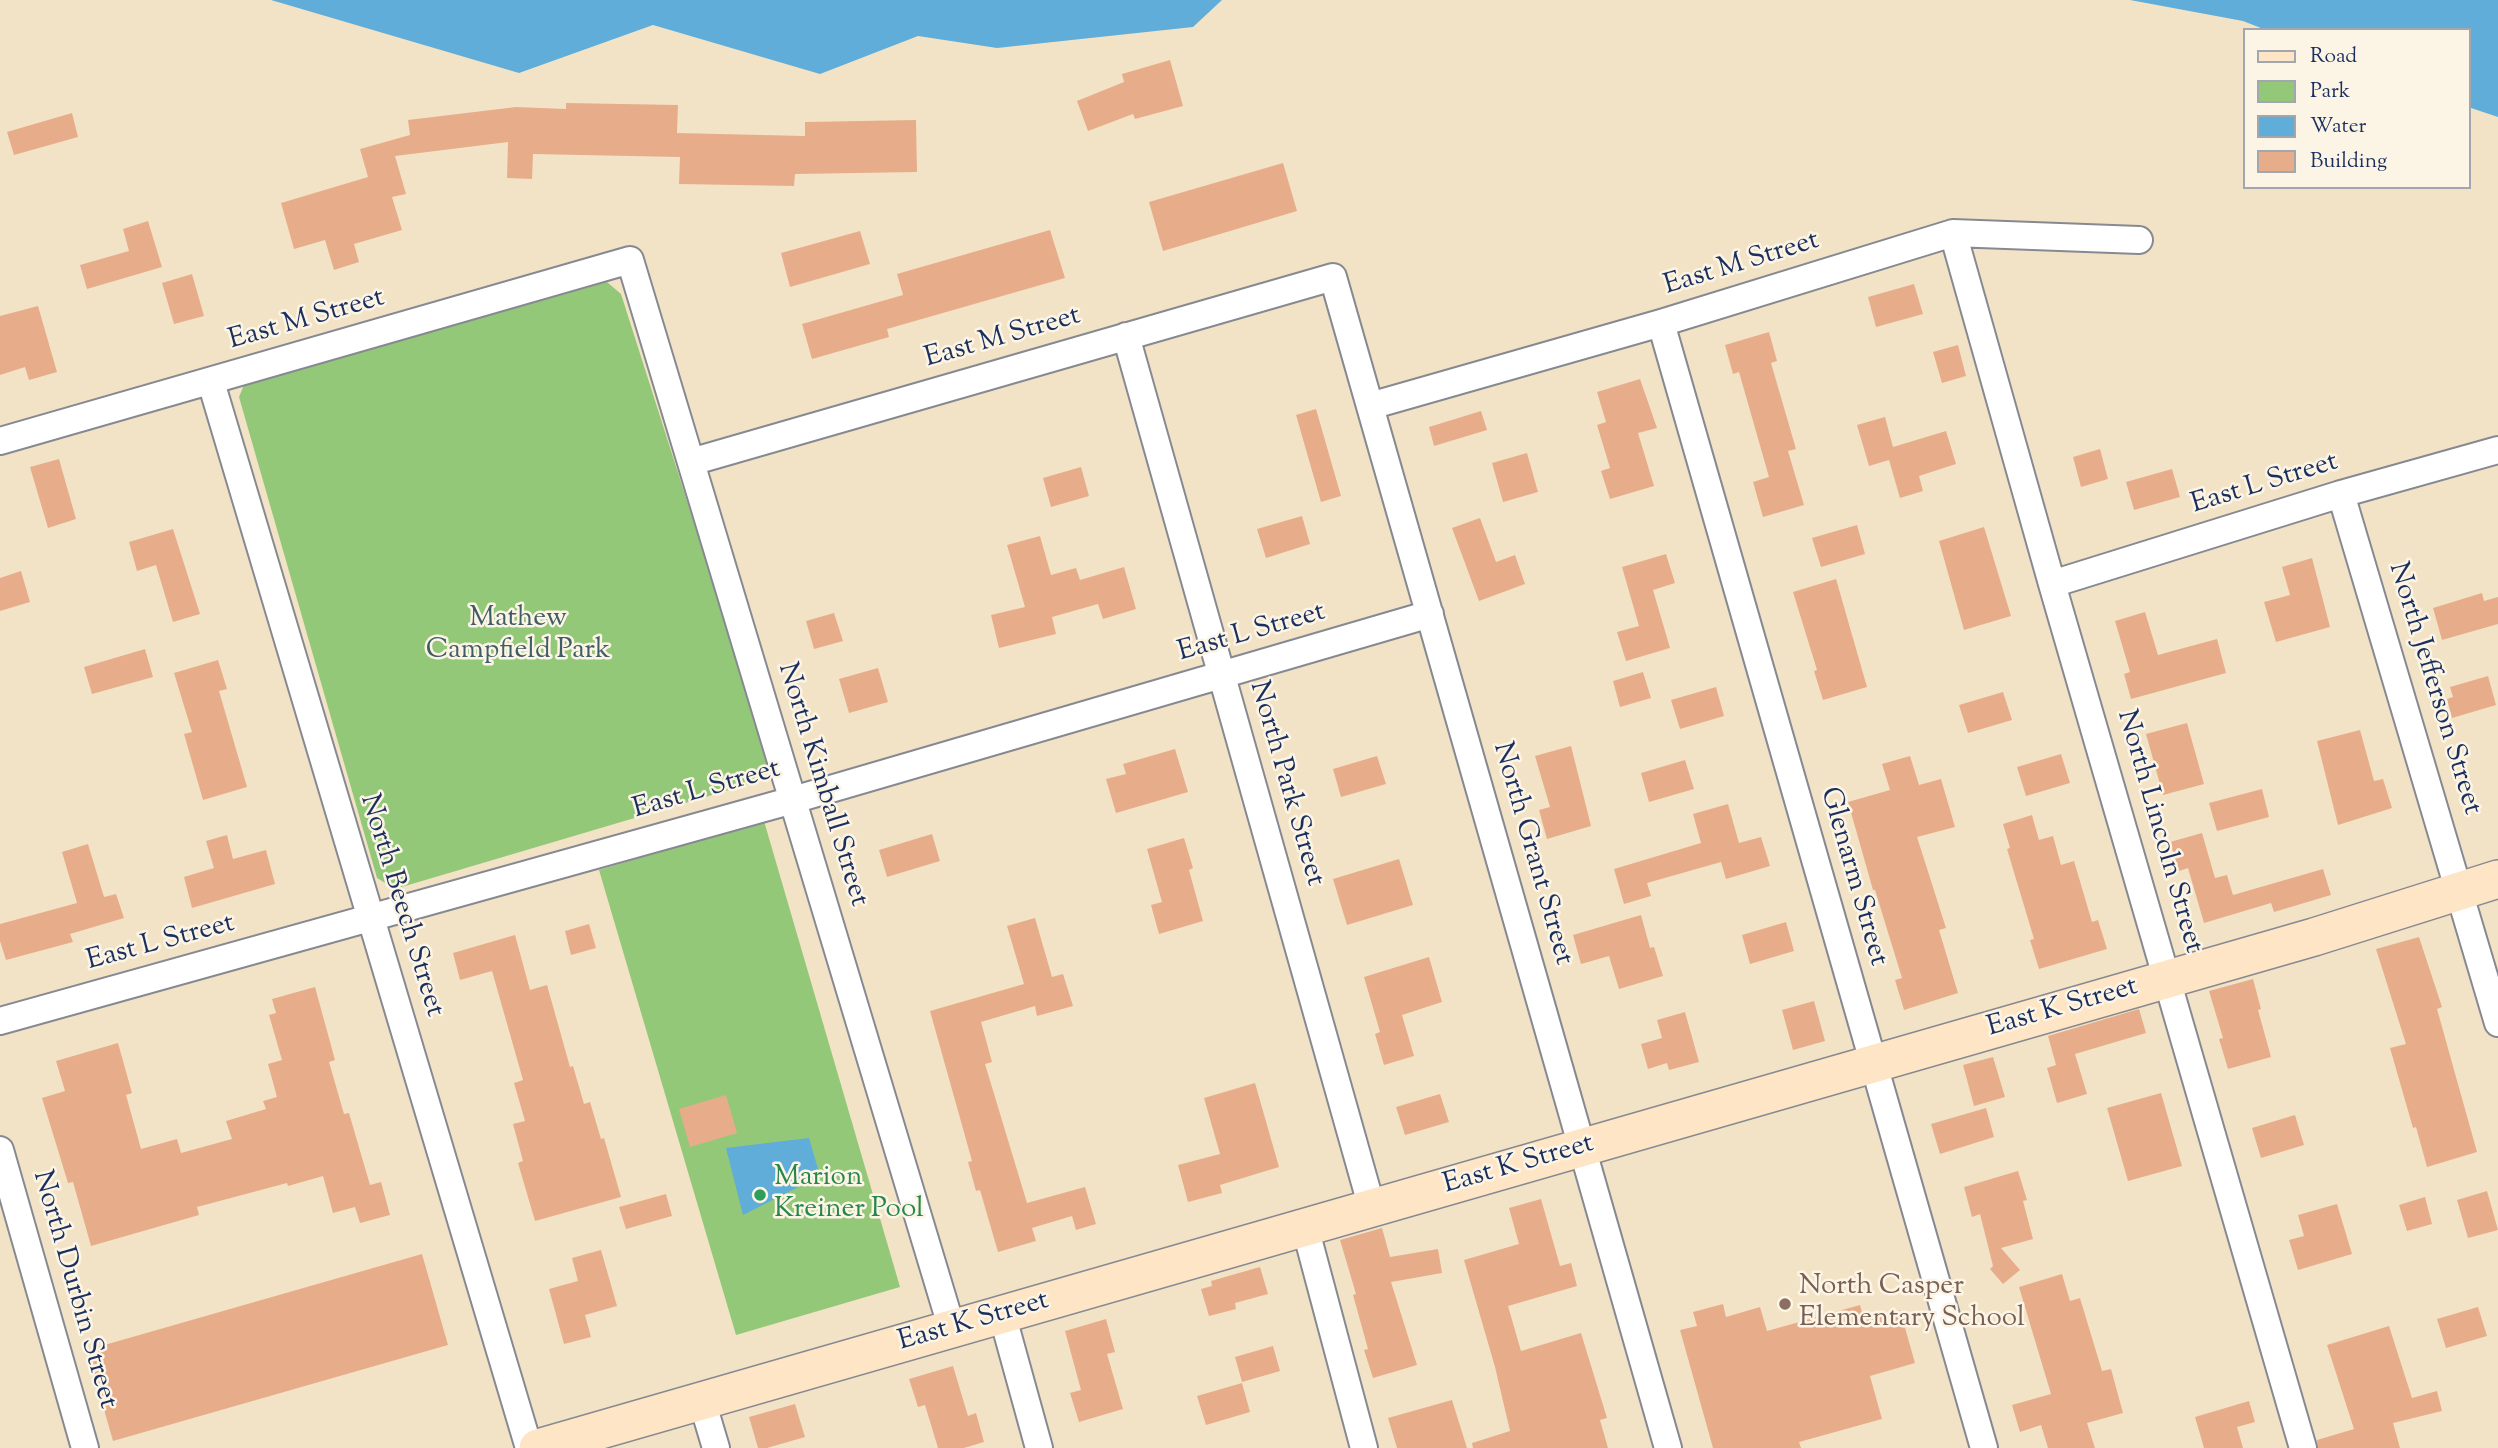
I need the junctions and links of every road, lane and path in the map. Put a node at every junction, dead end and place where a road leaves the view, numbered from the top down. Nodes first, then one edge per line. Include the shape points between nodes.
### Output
1 (1953, 233) junction
2 (2139, 240) dead end
3 (630, 260) joint
4 (1333, 277) joint
5 (1661, 323) junction
6 (1126, 336) junction
7 (211, 382) junction
8 (1370, 406) junction
9 (0, 441) edge
10 (2498, 450) edge
11 (691, 463) junction
12 (2341, 494) junction
13 (2052, 584) junction
14 (1430, 614) junction
15 (1222, 676) junction
16 (793, 800) junction
17 (2498, 879) edge
18 (2460, 889) junction
19 (371, 919) junction
20 (2168, 979) junction
21 (0, 1021) edge
22 (2498, 1023) edge
23 (1873, 1064) junction
24 (1582, 1148) junction
25 (0, 1150) edge
26 (1373, 1208) junction
27 (1305, 1227) junction
28 (1002, 1314) junction
29 (952, 1329) junction
30 (702, 1401) junction
31 (85, 1448) edge
32 (529, 1448) edge
33 (538, 1448) edge
34 (716, 1448) edge
35 (1039, 1448) edge
36 (1364, 1448) edge
37 (1668, 1448) edge
38 (1984, 1448) edge
39 (2303, 1448) edge

1 - 2 street, East M Street
1 - 5 street, East M Street
1 - 13 street, North Lincoln Street
3 - 7 street, East M Street
3 - 11 street, North Kimball Street
4 - 6 street, East M Street
4 - 8 street, North Grant Street
5 - 8 street, East M Street
5 - 23 street, Glenarm Street
6 - 11 street, East M Street
6 - 15 street, North Park Street
7 - 9 street, East M Street
7 - 19 street, North Beech Street
8 - 14 street, North Grant Street
10 - 12 street, East L Street
11 - 16 street, North Kimball Street
12 - 13 street, East L Street
12 - 18 street, North Jefferson Street
13 - 20 street, North Lincoln Street
14 - 15 street, East L Street
14 - 24 street, North Grant Street
15 - 16 street, East L Street
15 - 26 street, North Park Street
16 - 19 street, East L Street
16 - 29 street, North Kimball Street
17 - 18 street, East K Street
18 - 20 street, East K Street
18 - 22 street, North Jefferson Street
19 - 21 street, East L Street
19 - 32 street, North Beech Street
20 - 23 street, East K Street
20 - 39 street, North Lincoln Street
23 - 24 street, East K Street
23 - 38 street, Glenarm Street
24 - 26 street, East K Street
24 - 37 street, North Grant Street
25 - 31 street, North Durbin Street
26 - 27 street, East K Street
27 - 28 street, East K Street
27 - 36 street
28 - 29 street, East K Street
28 - 35 street
29 - 30 street, East K Street
30 - 33 street, East K Street
30 - 34 street

